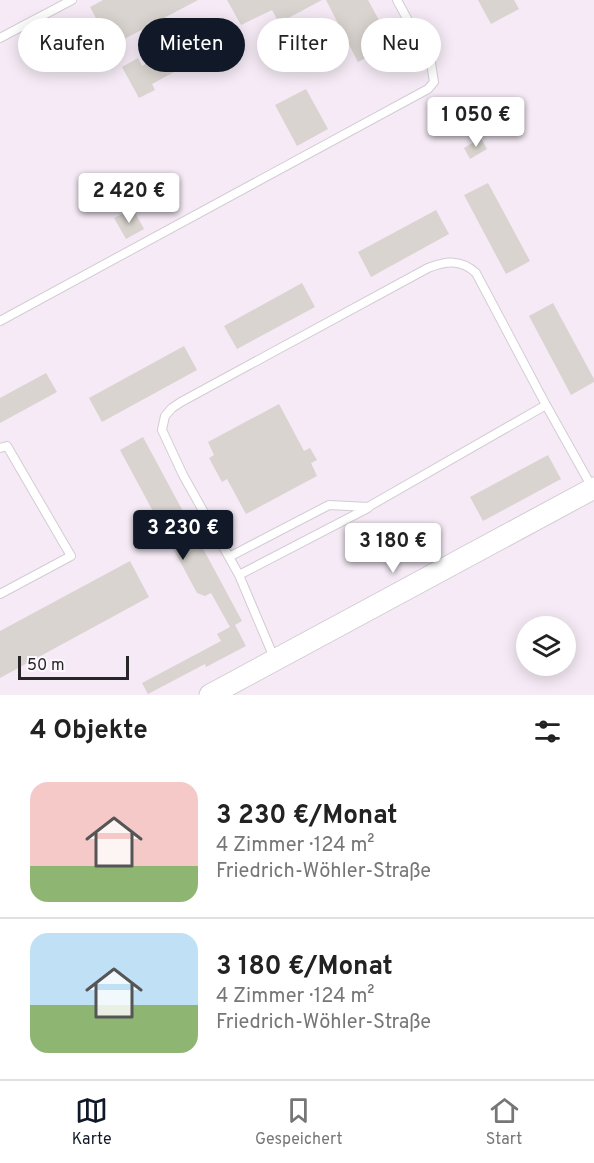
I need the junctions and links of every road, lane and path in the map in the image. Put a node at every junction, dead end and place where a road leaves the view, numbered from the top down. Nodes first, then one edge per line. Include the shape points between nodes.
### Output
1 (72, 0) edge
2 (398, 0) edge
3 (0, 38) edge
4 (0, 321) edge
5 (546, 405) junction
6 (0, 448) edge
7 (593, 489) edge
8 (368, 507) junction
9 (229, 557) junction
10 (239, 575) junction
11 (0, 594) edge
12 (275, 660) junction
13 (210, 695) edge

1 - 3 lane
2 - 4 lane via 431,63 434,82 428,89
5 - 7 lane
5 - 8 lane
5 - 9 lane via 476,273 460,263 441,262 428,268 181,402 165,416 162,430
6 - 11 lane via 7,446 71,556
7 - 12 street
8 - 9 lane via 329,505
8 - 10 lane
9 - 10 lane
10 - 12 lane
12 - 13 street

